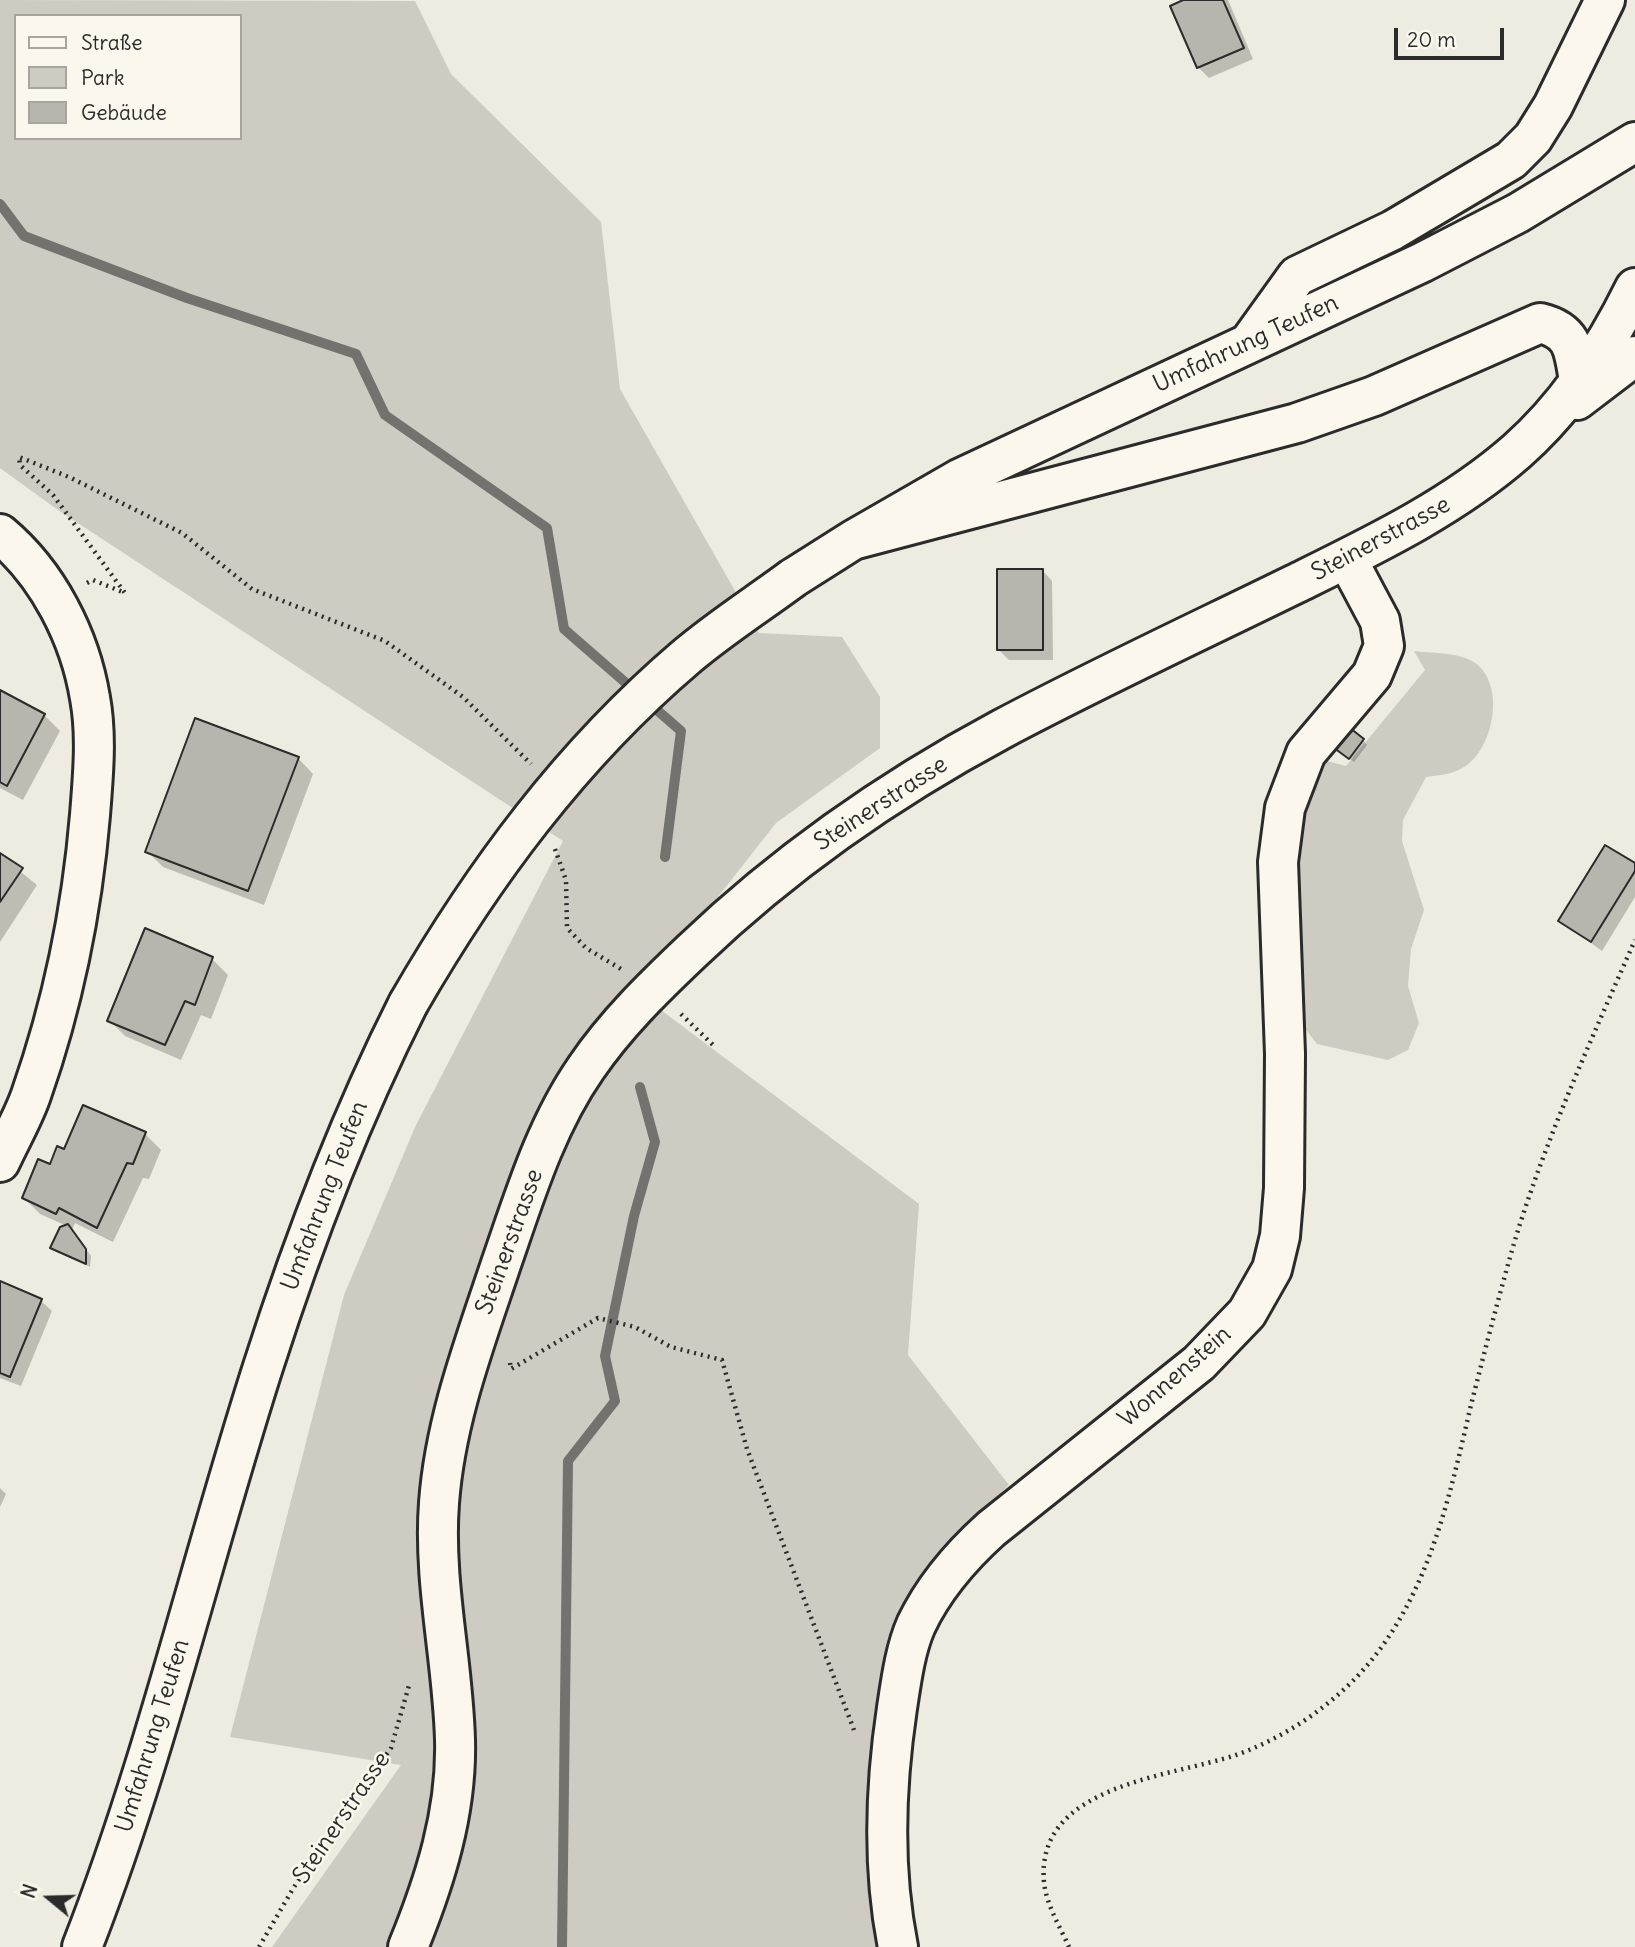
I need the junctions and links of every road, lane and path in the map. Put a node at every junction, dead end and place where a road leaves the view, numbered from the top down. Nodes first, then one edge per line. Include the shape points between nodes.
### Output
1 (1605, 0) edge
2 (1635, 142) edge
3 (1629, 299) edge
4 (1540, 323) junction
5 (1248, 343) junction
6 (1635, 356) edge
7 (1579, 381) junction
8 (1544, 424) junction
9 (0, 534) edge
10 (853, 540) junction
11 (1347, 559) junction
12 (55, 597) junction
13 (534, 767) dead end
14 (553, 843) dead end
15 (1635, 940) edge
16 (653, 989) junction
17 (0, 1162) edge
18 (509, 1358) dead end
19 (410, 1669) dead end
20 (887, 1773) junction
21 (82, 1947) edge
22 (260, 1947) edge
23 (408, 1947) edge
24 (898, 1947) edge
25 (1069, 1947) edge

1 - 5 main road via 1553,107 1533,138 1511,160 1393,230 1297,276
2 - 5 main road, Umfahrung Teufen via 1423,262
3 - 4 main road
3 - 7 main road, Steinerstrasse
4 - 7 main road via 1557,327 1567,337
4 - 10 main road via 1374,396 1297,422
5 - 10 main road, Umfahrung Teufen via 959,479
6 - 8 main road
7 - 8 main road, Steinerstrasse
8 - 11 main road, Steinerstrasse via 1457,498
9 - 12 main road
10 - 21 main road, Umfahrung Teufen, bridge via 687,656 622,717 554,789 497,861 408,1004 341,1148 295,1272 262,1368 154,1739
11 - 16 main road, Steinerstrasse via 1002,729 884,796 794,861
11 - 20 main road, Wonnenstein via 1380,621 1384,646 1372,675 1306,753 1285,808 1278,862 1284,1188 1272,1269 1247,1313 1199,1363 991,1529 963,1554 934,1591 912,1640
12 - 13 path via 93,580 125,593 53,495 20,465 19,457 181,533 252,589 384,641 463,697
12 - 17 main road via 79,649 91,700 93,773 85,881 62,993 31,1097
14 - 16 path via 566,880 567,928 586,948
15 - 25 path via 1516,1237 1453,1482 1414,1596 1401,1620 1335,1698 1291,1729 1238,1754 1115,1789 1073,1811 1059,1825 1047,1851 1044,1882
16 - 23 main road, Steinerstrasse via 614,1030 554,1123 524,1196 460,1387 438,1507 455,1743 451,1800 442,1855
18 - 20 path via 511,1369 598,1318 635,1327 671,1347 722,1360 747,1449 863,1754
19 - 22 path, Steinerstrasse via 391,1748 294,1888
20 - 24 main road, Wonnenstein via 889,1895

